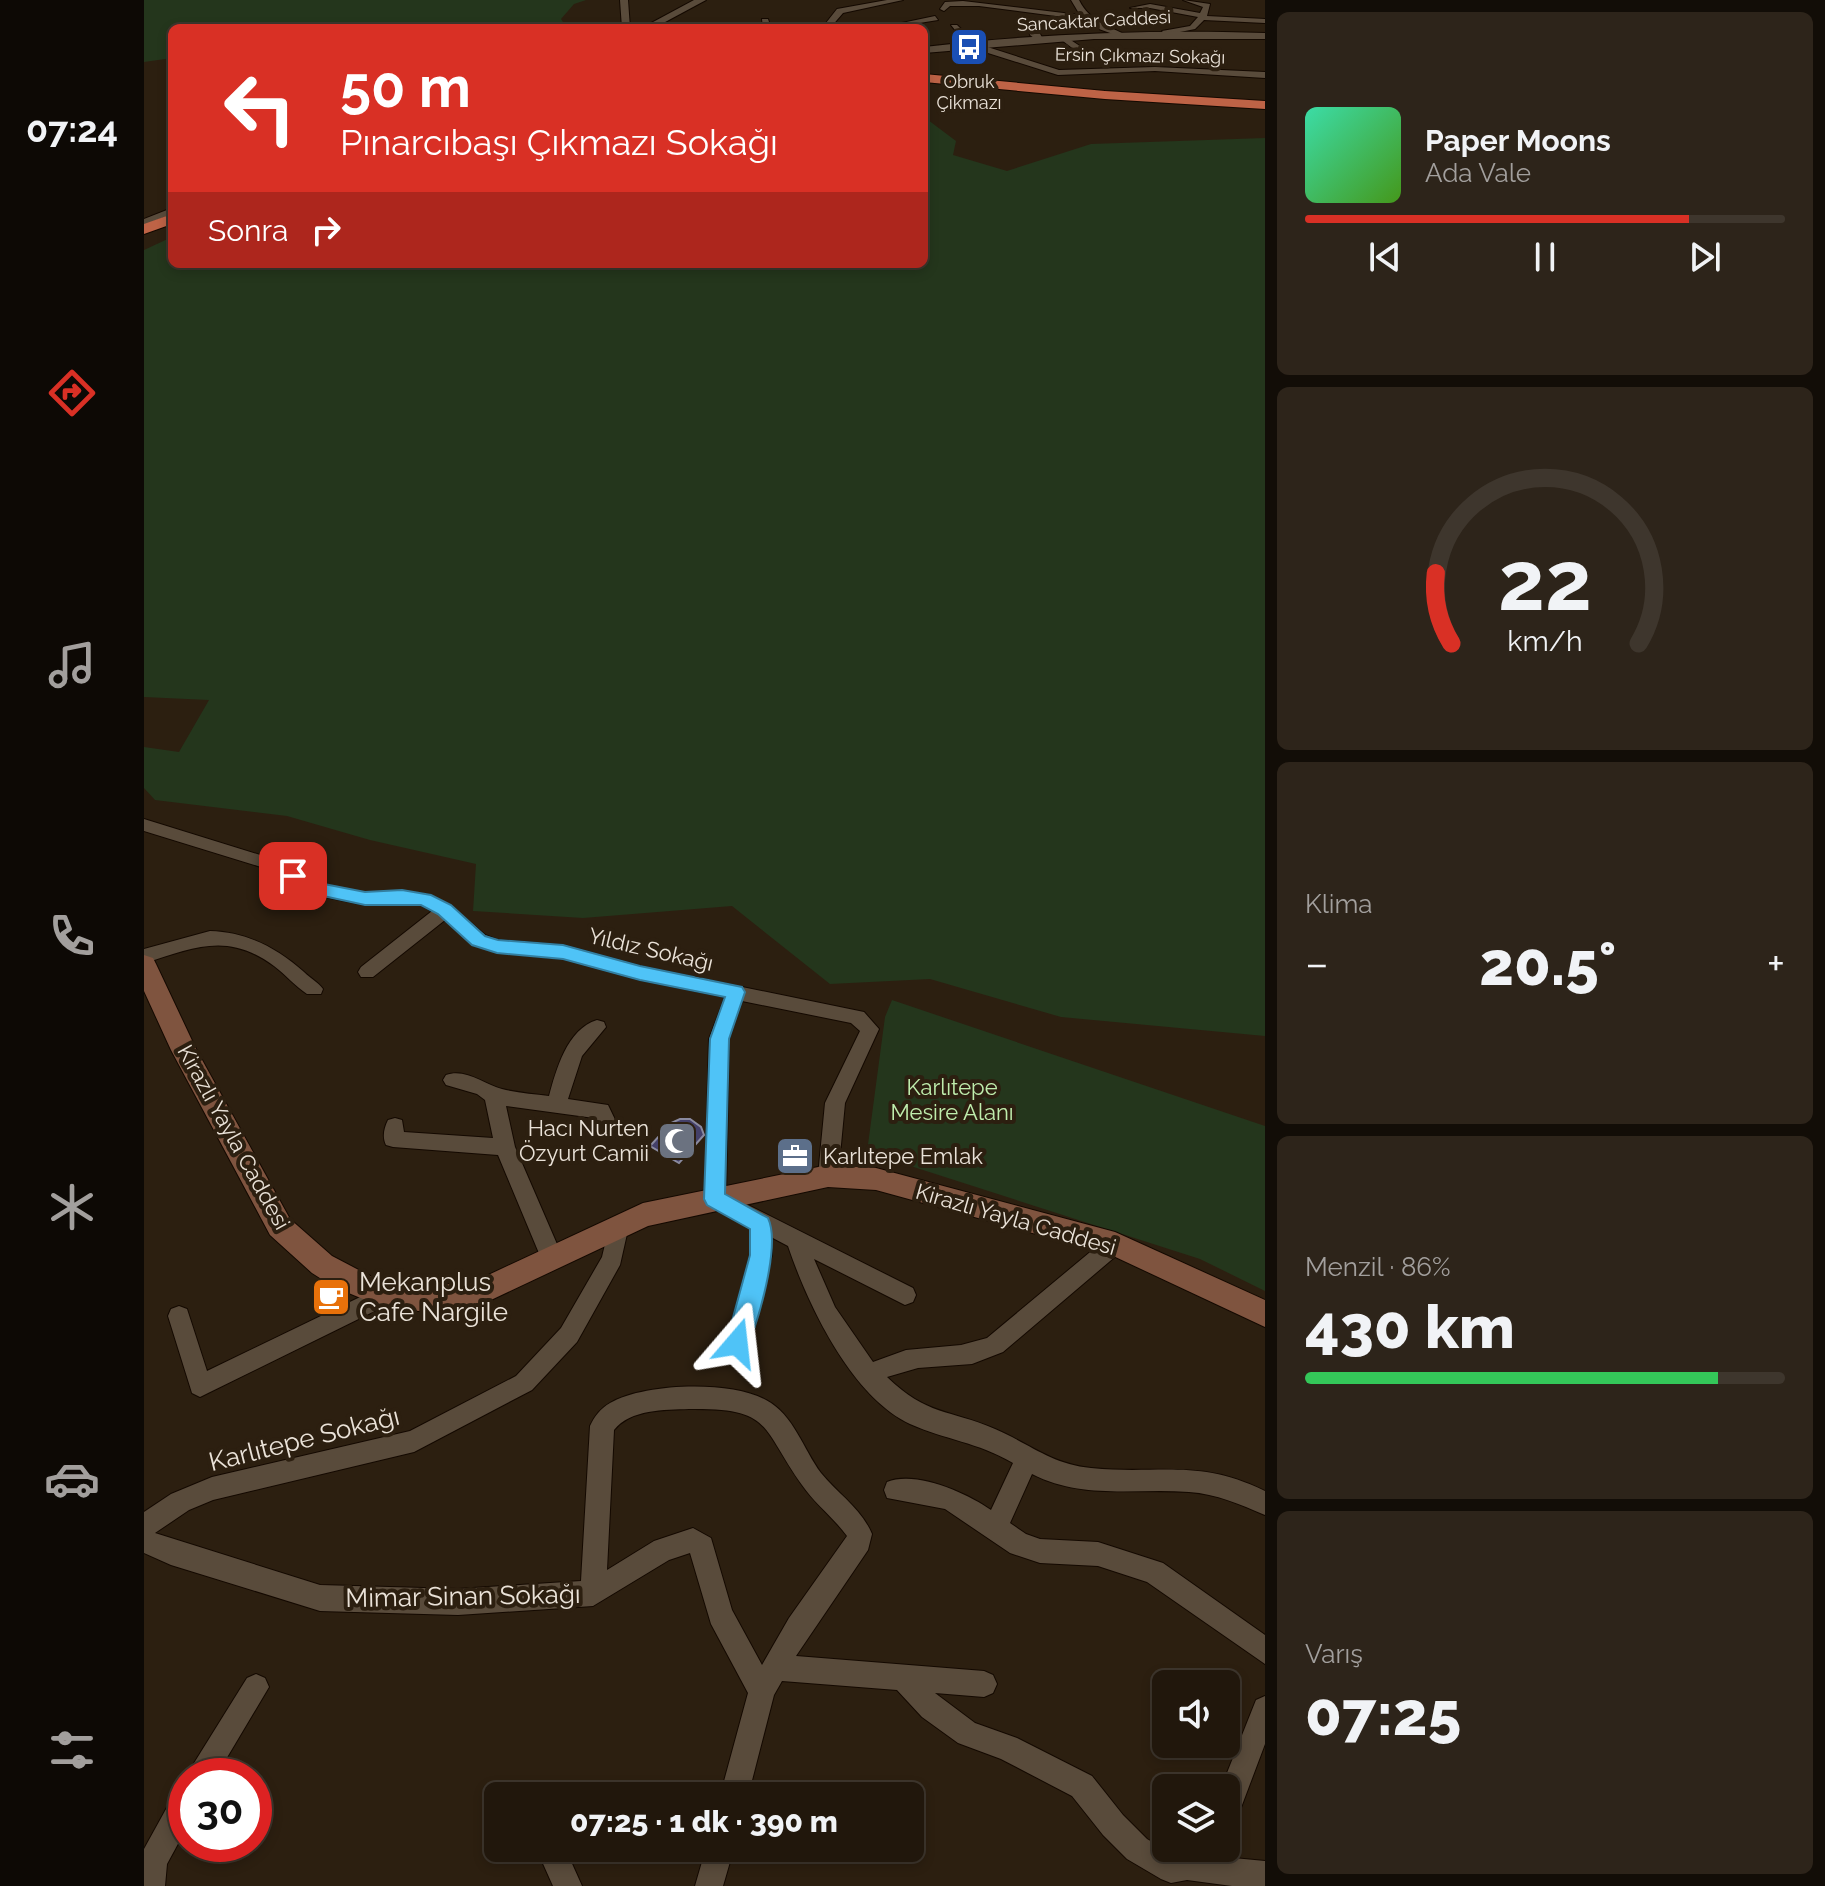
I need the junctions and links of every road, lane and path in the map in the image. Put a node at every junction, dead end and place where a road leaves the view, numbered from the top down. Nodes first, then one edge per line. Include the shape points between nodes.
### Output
1 (624, 0) edge
2 (701, 0) edge
3 (899, 0) edge
4 (1075, 0) edge
5 (1187, 0) edge
6 (1216, 0) edge
7 (994, 3) edge
8 (1205, 4) junction
9 (1134, 8) dead end
10 (944, 9) dead end
11 (1203, 17) junction
12 (935, 18) dead end
13 (1087, 18) junction
14 (1265, 21) edge
15 (626, 24) edge
16 (658, 24) edge
17 (829, 24) edge
18 (901, 24) edge
19 (1031, 25) dead end
20 (954, 27) dead end
21 (1165, 33) junction
22 (1124, 36) junction
23 (1265, 36) edge
24 (1106, 37) junction
25 (1041, 39) junction
26 (1066, 39) junction
27 (972, 45) junction
28 (1126, 49) dead end
29 (928, 50) edge
30 (1083, 52) dead end
31 (1265, 75) edge
32 (928, 76) edge
33 (1265, 103) edge
34 (168, 213) edge
35 (168, 220) edge
36 (144, 222) edge
37 (168, 227) edge
38 (144, 229) edge
39 (144, 236) edge
40 (144, 825) edge
41 (445, 910) junction
42 (144, 956) edge
43 (144, 964) edge
44 (367, 972) dead end
45 (314, 989) dead end
46 (736, 992) junction
47 (597, 1027) dead end
48 (453, 1080) dead end
49 (494, 1096) junction
50 (556, 1105) junction
51 (395, 1126) dead end
52 (610, 1130) dead end
53 (505, 1147) junction
54 (828, 1176) junction
55 (715, 1199) junction
56 (760, 1224) junction
57 (618, 1225) junction
58 (798, 1244) junction
59 (1115, 1244) junction
60 (552, 1258) junction
61 (905, 1295) dead end
62 (383, 1296) junction
63 (1265, 1314) edge
64 (179, 1316) dead end
65 (737, 1343) dead end
66 (870, 1374) junction
67 (1027, 1458) junction
68 (896, 1490) dead end
69 (1265, 1503) edge
70 (144, 1526) edge
71 (996, 1527) junction
72 (144, 1541) edge
73 (593, 1593) junction
74 (1265, 1651) edge
75 (778, 1668) junction
76 (904, 1679) junction
77 (984, 1684) dead end
78 (256, 1687) dead end
79 (762, 1691) junction
80 (1265, 1709) edge
81 (211, 1758) edge
82 (1240, 1774) edge
83 (738, 1782) edge
84 (168, 1834) edge
85 (557, 1862) edge
86 (716, 1862) edge
87 (1207, 1862) edge
88 (1187, 1867) junction
89 (1265, 1875) edge
90 (151, 1886) edge
91 (568, 1886) edge
92 (709, 1886) edge

1 - 15 street
2 - 16 street
3 - 17 street via 840,11
4 - 13 street
5 - 8 street
6 - 8 street
7 - 10 street via 958,2
7 - 13 street
8 - 11 street
9 - 11 street via 1150,6
11 - 14 street
11 - 21 street via 1197,28
12 - 18 street
13 - 22 street
19 - 25 street
20 - 27 street
21 - 22 street, Sancaktar Caddesi
21 - 23 street, Sancaktar Caddesi
22 - 24 street, Sancaktar Caddesi
24 - 26 street, Sancaktar Caddesi
24 - 28 street
25 - 26 street, Sancaktar Caddesi
25 - 27 street, Sancaktar Caddesi
26 - 30 street
27 - 29 street, Sancaktar Caddesi
27 - 31 street, Ersin Çıkmazı Sokağı via 1058,73 1155,69
32 - 33 highway via 1090,94
34 - 36 street
35 - 38 highway
37 - 39 highway
40 - 41 street, Yıldız Sokağı via 267,863 320,890 365,899 424,899
41 - 44 street
41 - 46 street, Yıldız Sokağı via 479,940 497,946 563,952
42 - 45 street via 220,935 271,955
43 - 62 main road, Kirazlı Yayla Caddesi via 280,1227 300,1248
46 - 54 street, Yıldız Sokağı via 857,1017 870,1029 838,1094
46 - 55 street via 719,1039
47 - 50 street via 573,1050
48 - 49 street
49 - 50 street
49 - 53 street
50 - 52 street via 601,1111
51 - 53 street via 393,1139
53 - 60 street
54 - 55 main road, Kirazlı Yayla Caddesi
54 - 59 main road, Kirazlı Yayla Caddesi via 876,1179
55 - 56 street
55 - 57 main road, Kirazlı Yayla Caddesi
56 - 58 street
56 - 65 street via 761,1255
57 - 60 main road, Kirazlı Yayla Caddesi
57 - 70 street, Karlıtepe Sokağı via 612,1258 569,1335 524,1383 414,1441 212,1489
58 - 61 street
58 - 66 street via 839,1331
59 - 63 main road, Kirazlı Yayla Caddesi
59 - 66 street via 995,1345 968,1357 906,1360
60 - 62 main road, Kirazlı Yayla Caddesi via 474,1295 413,1301
62 - 64 street via 200,1386
66 - 67 street via 885,1394 914,1414 987,1437
67 - 69 street via 1067,1477 1174,1477 1210,1482
67 - 71 street
68 - 71 street via 947,1498
71 - 74 street via 1040,1551 1098,1554 1154,1572
72 - 73 street, Mimar Sinan Sokağı via 320,1598 458,1602
73 - 75 street via 602,1426 616,1410 650,1401 747,1401 781,1424 811,1479 860,1534 798,1627
73 - 79 street, Mimar Sinan Sokağı via 663,1550 693,1540 702,1547 720,1615
75 - 76 street
75 - 79 street
76 - 77 street
76 - 88 street via 931,1708 967,1734 1021,1754 1082,1786 1137,1849 1171,1869
78 - 81 street
79 - 83 street
80 - 82 street
84 - 90 street via 153,1861
85 - 91 street
86 - 92 street
87 - 88 street
88 - 89 street

